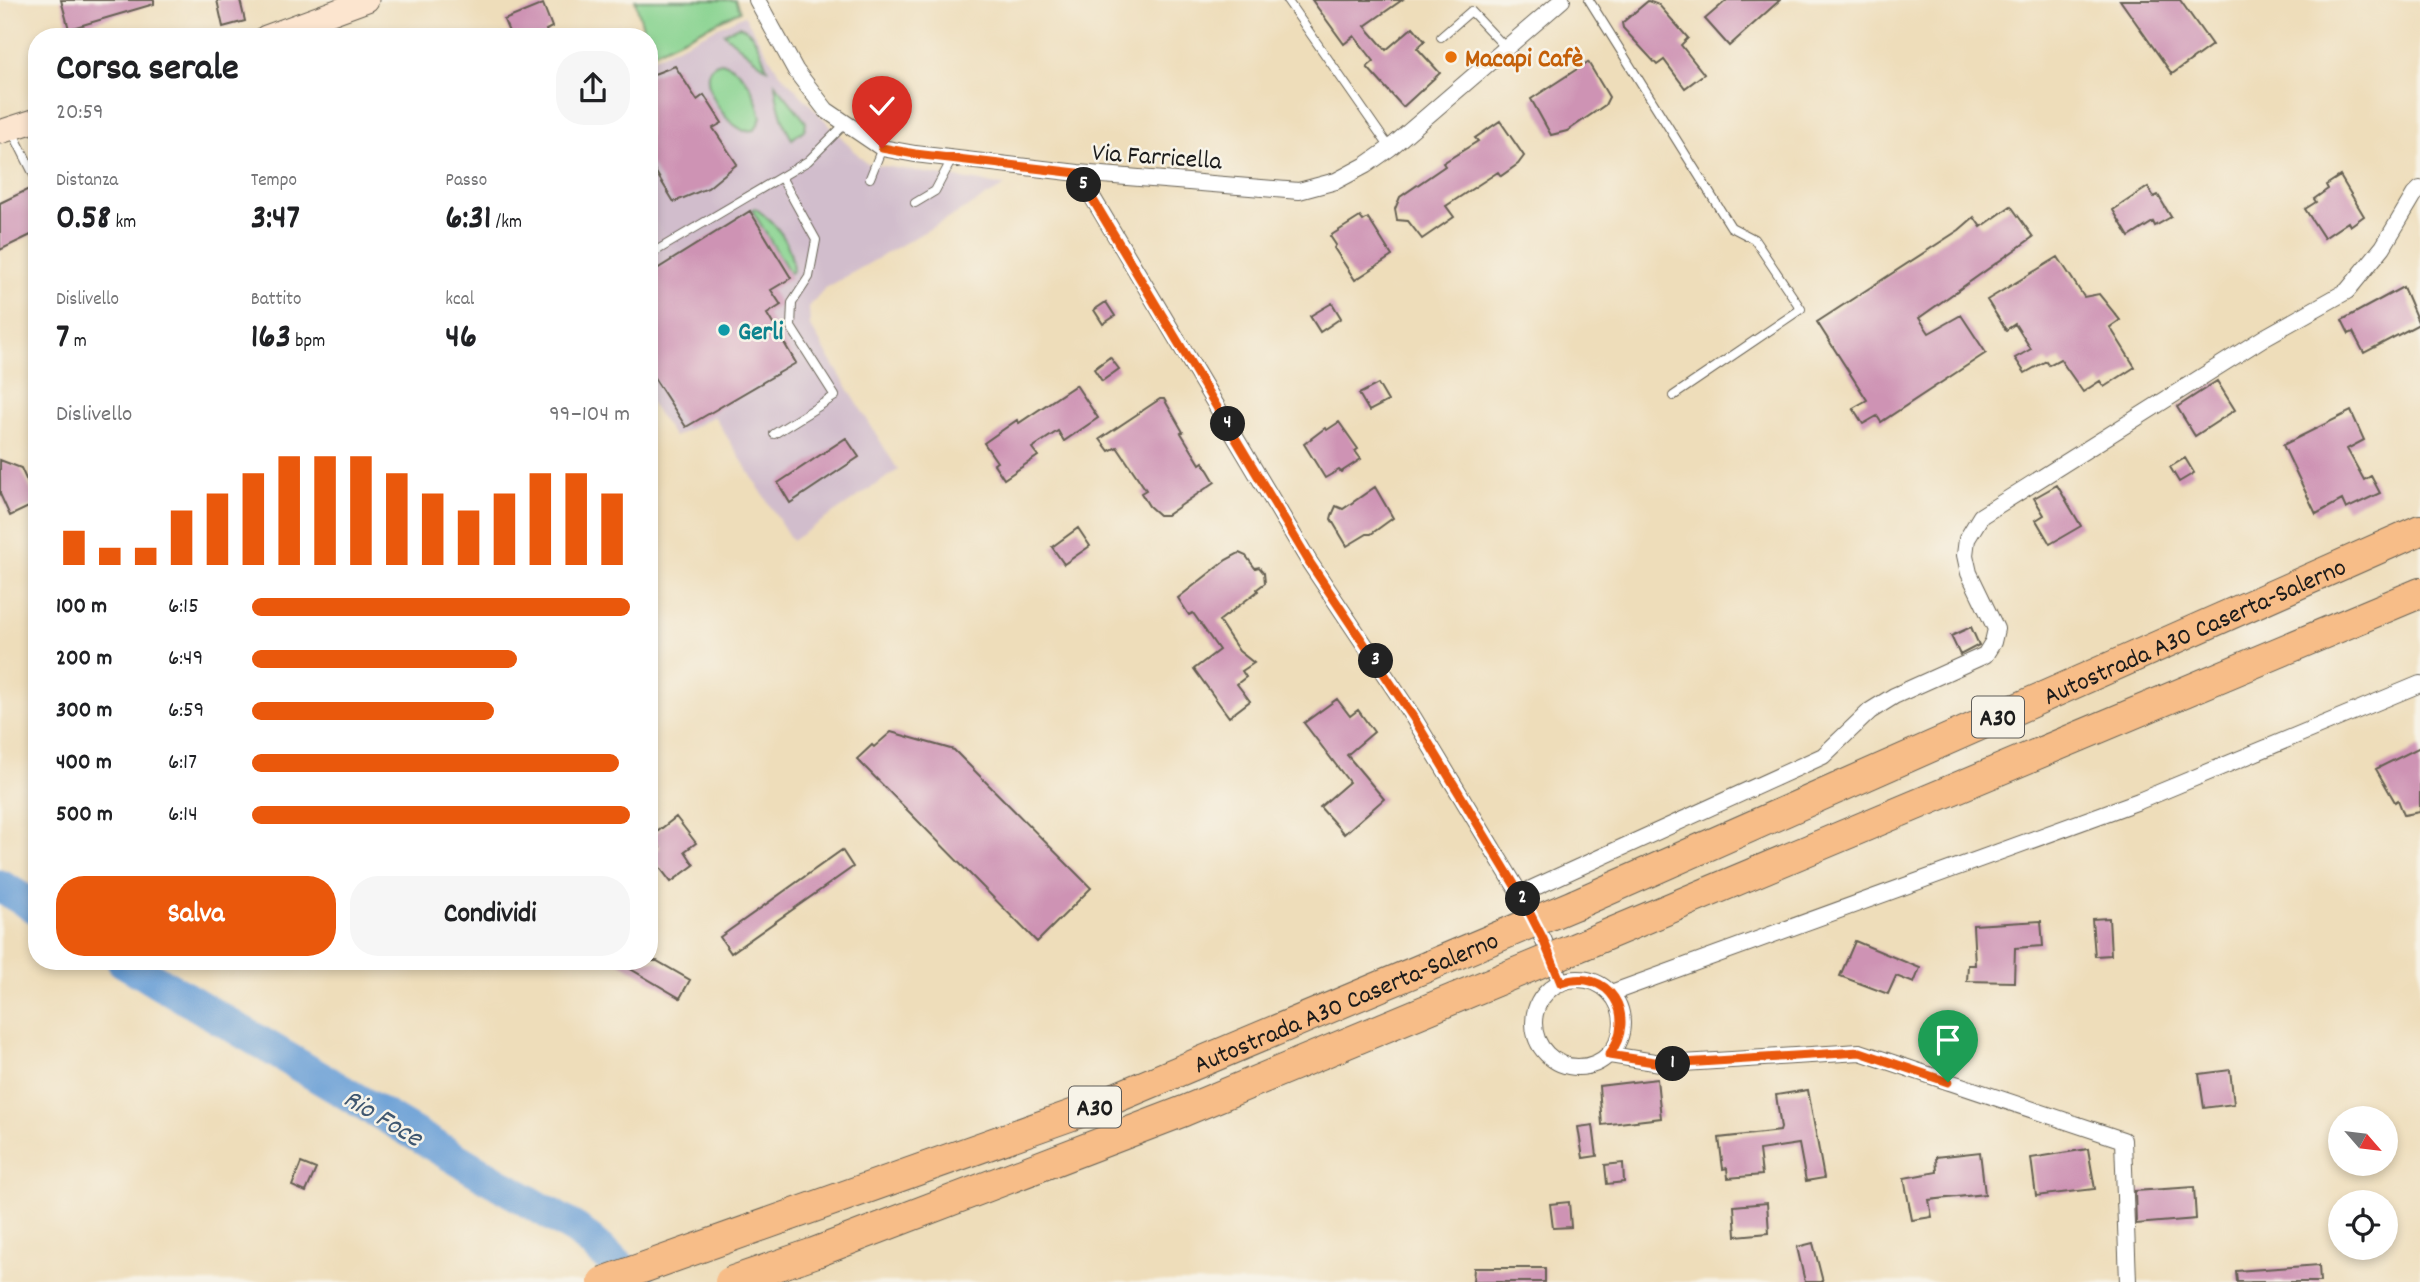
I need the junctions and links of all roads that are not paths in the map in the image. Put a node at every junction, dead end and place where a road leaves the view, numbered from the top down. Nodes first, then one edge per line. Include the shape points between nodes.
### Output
1 (367, 0) edge
2 (757, 0) edge
3 (1288, 0) edge
4 (1562, 0) edge
5 (1589, 0) edge
6 (291, 28) edge
7 (1441, 37) dead end
8 (1506, 48) junction
9 (845, 124) junction
10 (21, 127) edge
11 (882, 148) junction
12 (1390, 148) junction
13 (28, 151) edge
14 (952, 159) junction
15 (1077, 173) junction
16 (781, 177) junction
17 (870, 178) dead end
18 (2420, 189) edge
19 (915, 203) dead end
20 (658, 250) edge
21 (1673, 396) dead end
22 (775, 434) dead end
23 (2420, 530) edge
24 (2420, 593) edge
25 (2420, 684) edge
26 (1520, 894) junction
27 (1561, 983) junction
28 (1611, 993) junction
29 (1609, 1055) junction
30 (603, 1282) edge
31 (730, 1282) edge
32 (2128, 1282) edge

1 - 6 main road
2 - 9 street, Via Farricella via 796,71 826,110
3 - 12 lane
4 - 8 street, Via Farricella
5 - 21 lane via 1731,227 1754,239 1801,309
7 - 8 lane via 1471,11
8 - 12 street, Via Farricella
9 - 11 street, Via Farricella
9 - 16 lane via 808,161
10 - 13 lane
11 - 14 street, Via Farricella
11 - 17 lane
12 - 15 street, Via Farricella via 1336,181 1299,191
14 - 15 street, Via Farricella
14 - 19 lane via 935,191
15 - 26 street via 1310,563 1413,717
16 - 20 lane
16 - 22 lane via 816,240 808,278 792,303 791,327 835,397
18 - 26 street via 2383,247 2347,291 2265,337 1981,516 1967,540 1965,555 1996,629 1985,655 1894,696 1870,711 1823,756
23 - 30 highway, Autostrada A30 Caserta-Salerno / A30, bridge via 1576,904 1089,1110
24 - 31 highway, Autostrada A30 Caserta-Salerno / A30, bridge via 1184,1111
25 - 28 street via 2139,801
26 - 27 street
27 - 28 street via 1585,979
27 - 29 street via 1544,995 1537,1007 1535,1030 1543,1051 1568,1067 1583,1068
28 - 29 street via 1619,1005 1622,1031
29 - 32 street via 1667,1064 1860,1052 2123,1140

